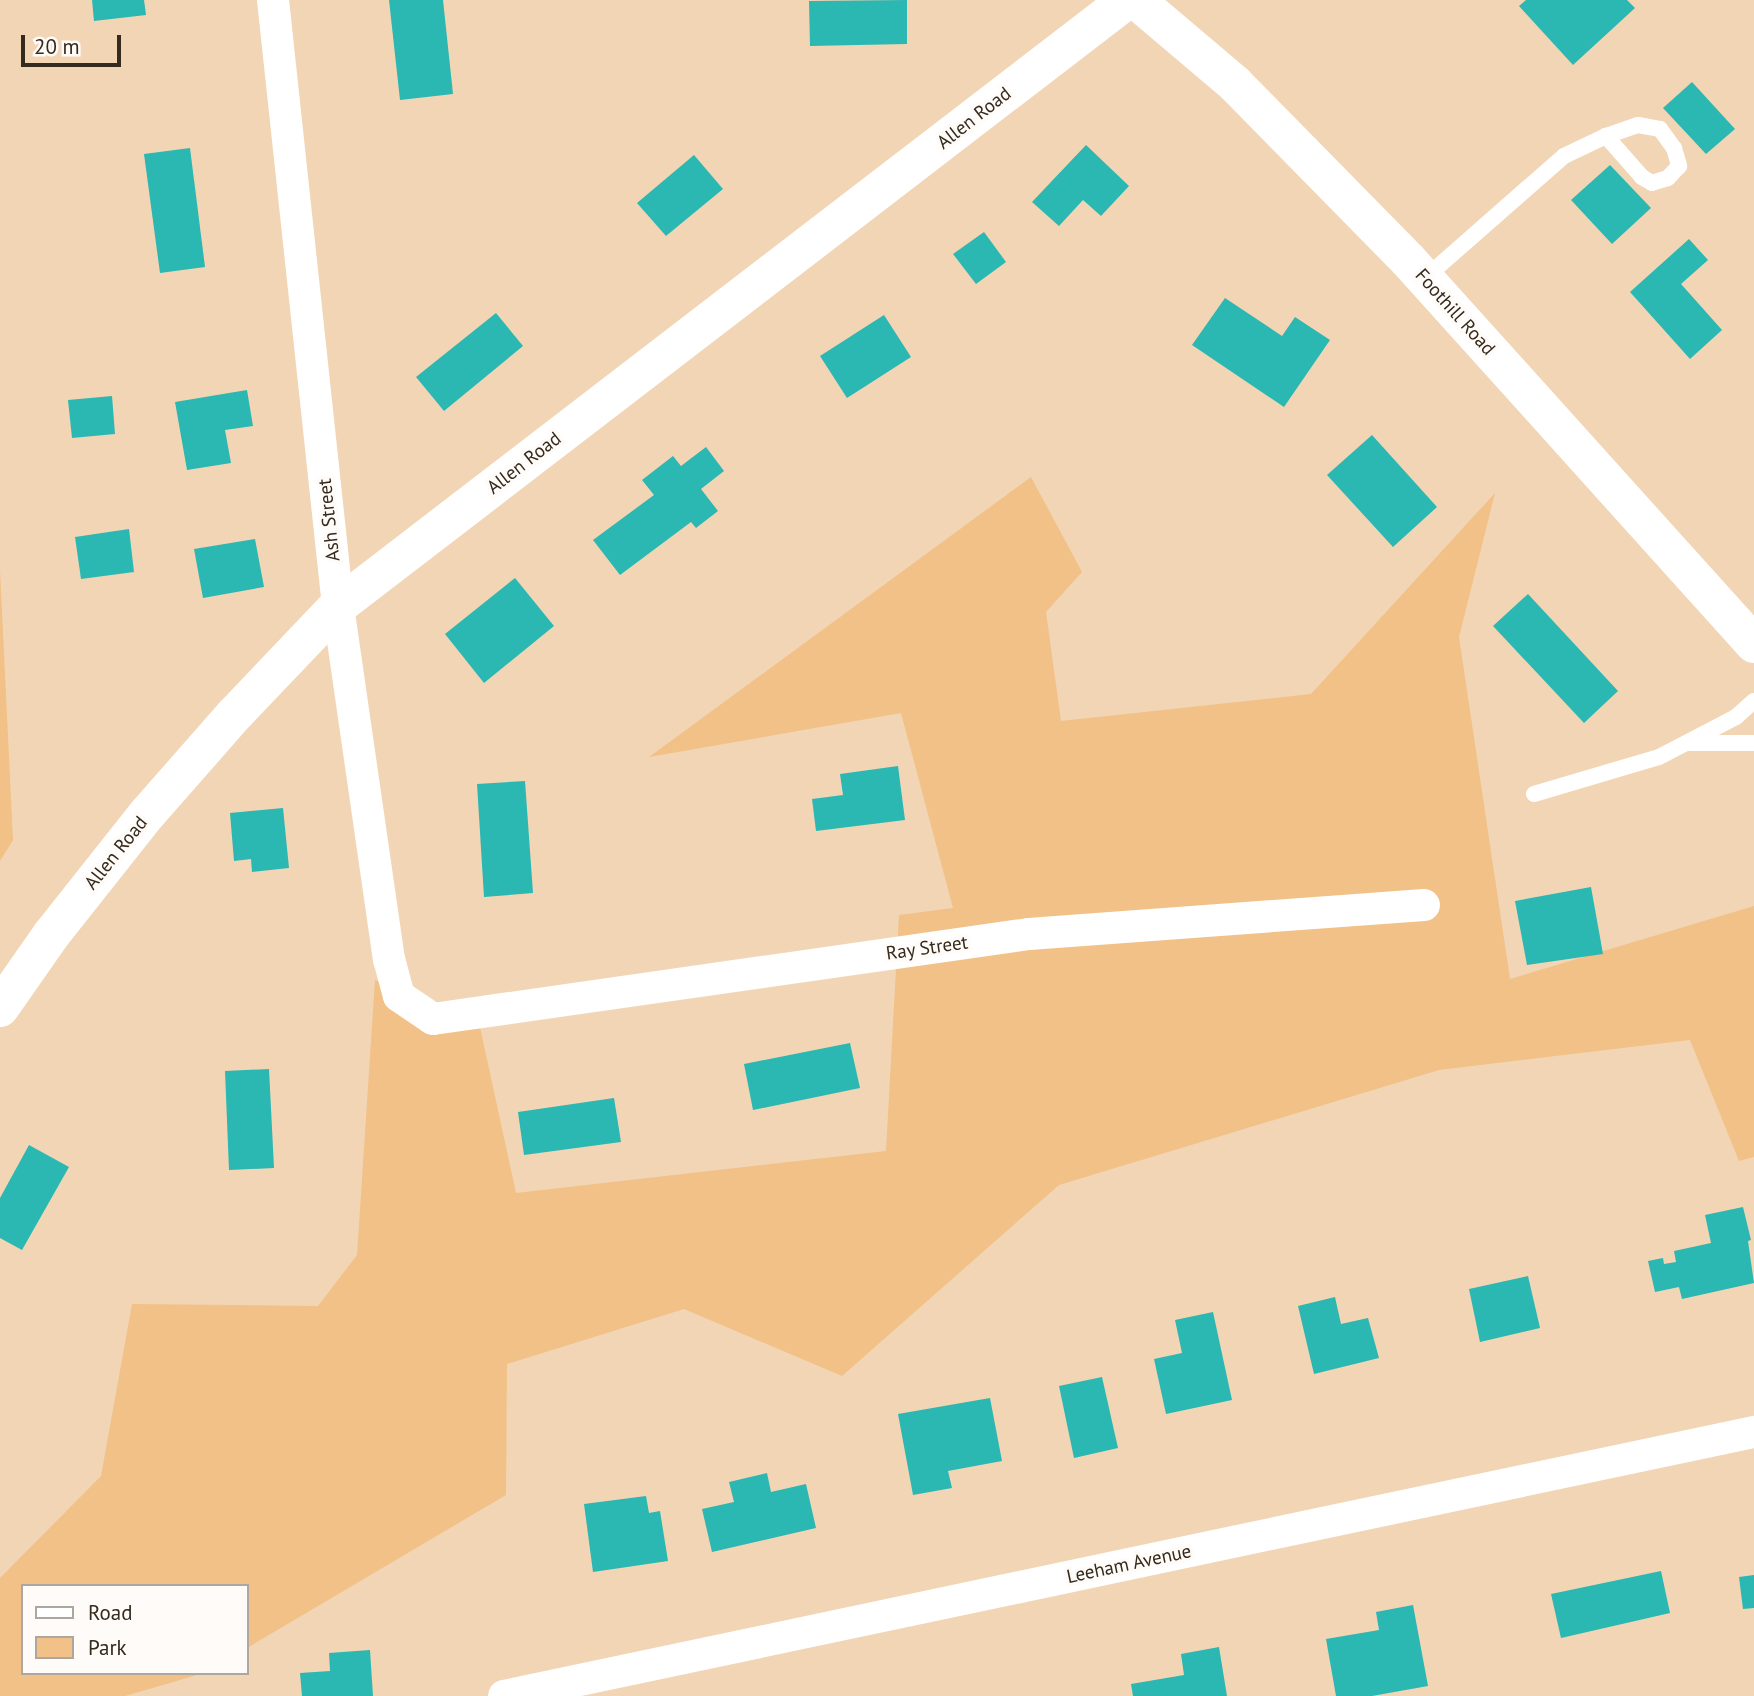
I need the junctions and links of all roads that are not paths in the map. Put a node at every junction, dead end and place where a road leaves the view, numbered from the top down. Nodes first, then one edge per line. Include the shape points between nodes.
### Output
1 (272, 0) edge
2 (1127, 0) edge
3 (1136, 0) edge
4 (1606, 136) dead end
5 (1425, 278) junction
6 (338, 606) junction
7 (1754, 644) edge
8 (1754, 701) edge
9 (1686, 743) junction
10 (1754, 743) edge
11 (1534, 794) dead end
12 (1424, 905) dead end
13 (0, 1008) edge
14 (433, 1019) joint
15 (1754, 1432) edge
16 (504, 1696) edge

1 - 6 street, Ash Street
2 - 6 street, Allen Road
3 - 5 street, Foothill Road via 1235,84
4 - 5 lane via 1564,156
5 - 7 street, Foothill Road
6 - 13 street, Allen Road via 148,814 51,935
6 - 14 street, Ash Street via 388,958 399,996
8 - 9 lane via 1736,717
9 - 10 lane
9 - 11 lane via 1659,757
12 - 14 street, Ray Street via 1029,934
15 - 16 street, Leeham Avenue

